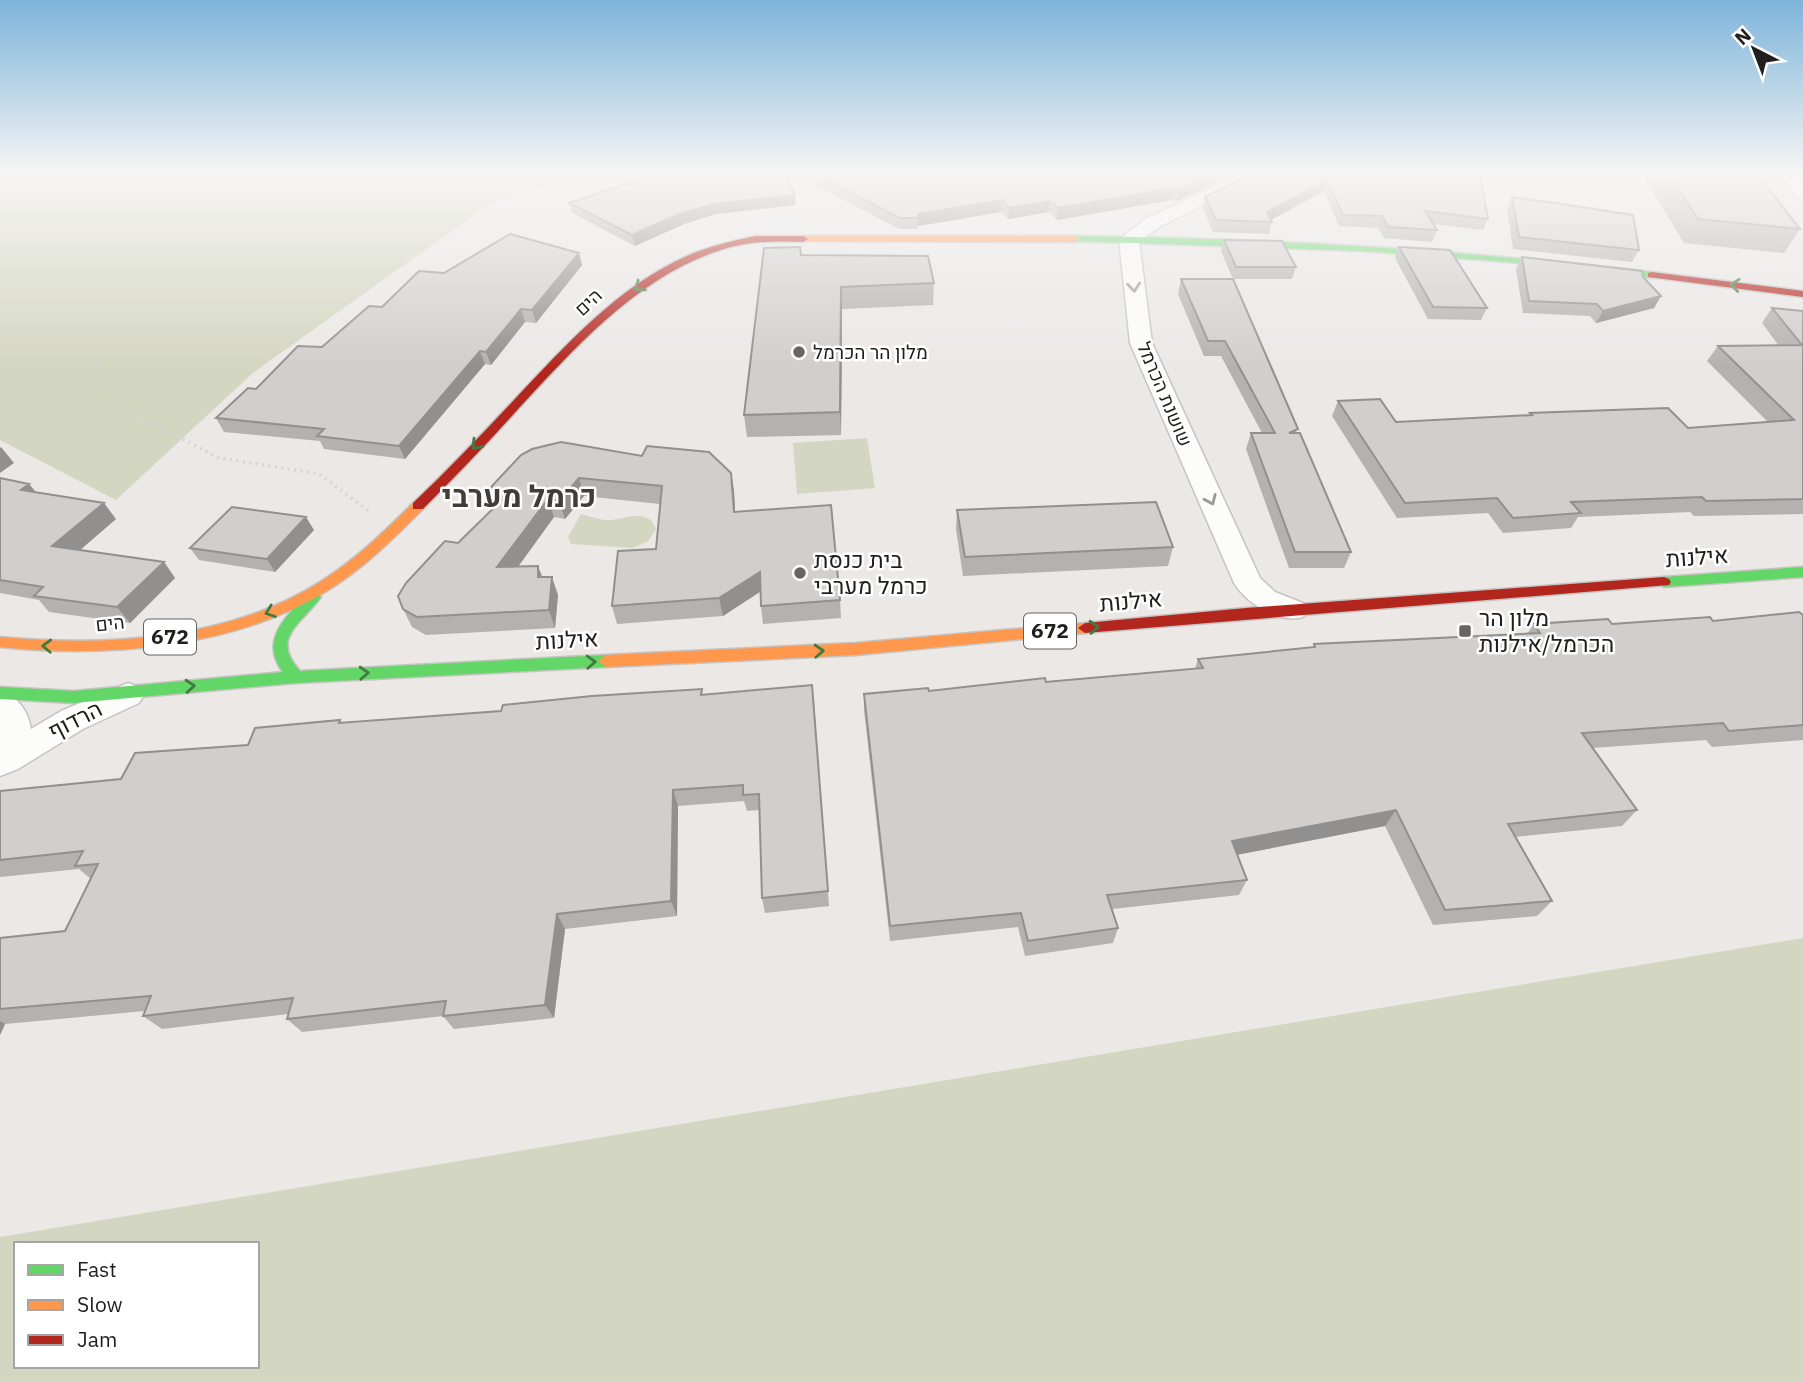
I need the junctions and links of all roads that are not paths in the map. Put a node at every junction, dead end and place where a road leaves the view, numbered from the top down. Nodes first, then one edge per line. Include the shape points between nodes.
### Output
1 (768, 238) edge
2 (1046, 238) edge
3 (1129, 239) junction
4 (1803, 294) edge
5 (1803, 572) edge
6 (331, 581) junction
7 (1293, 610) junction
8 (0, 642) edge
9 (296, 677) junction
10 (148, 689) junction
11 (0, 693) edge
12 (0, 703) edge
13 (3, 761) edge

1 -> 6 main road, הים / 672 via 718,247 641,284 602,316 392,529
3 -> 2 main road, הים / 672
4 -> 3 main road, הים / 672 via 1541,261 1368,247
3 -> 7 street, שושנת הכרמל via 1141,344 1248,583 1265,599
5 - 7 main road, אילנות / 672
6 -> 8 main road, הים / 672 via 287,606 212,629 82,647
6 - 9 main road via 280,637 280,660
9 -> 7 main road, אילנות / 672 via 856,649
10 -> 9 main road, 672
10 - 11 main road, 672 via 74,697
10 - 13 street, הרדוף via 96,707
12 - 13 street, הרדוף via 10,711 17,727

